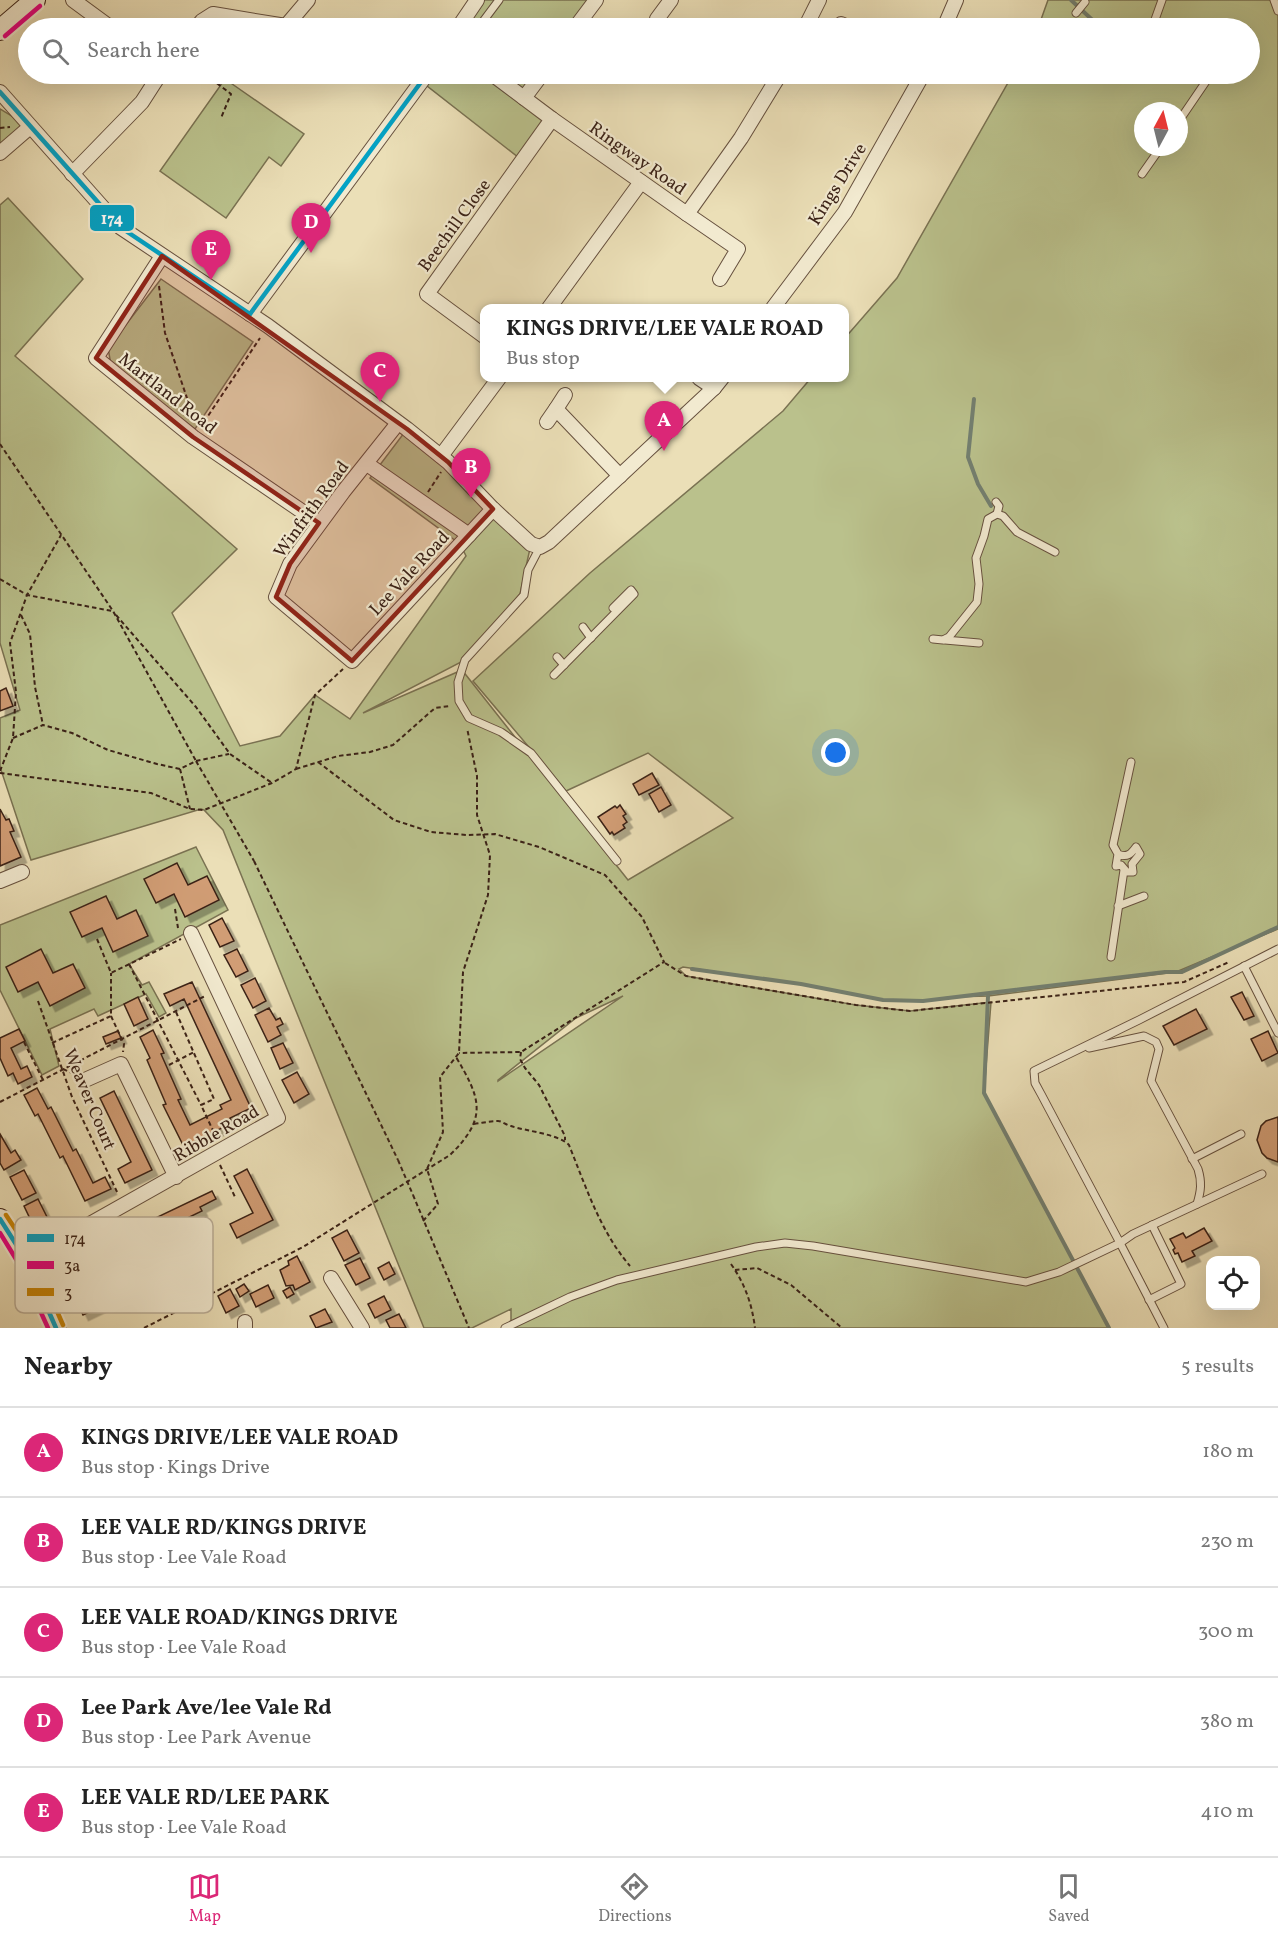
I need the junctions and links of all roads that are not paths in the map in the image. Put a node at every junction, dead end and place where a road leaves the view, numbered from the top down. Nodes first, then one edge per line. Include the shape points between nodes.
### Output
1 (35, 0) edge
2 (73, 0) edge
3 (308, 0) edge
4 (477, 0) edge
5 (499, 0) edge
6 (596, 0) edge
7 (671, 0) edge
8 (819, 0) edge
9 (956, 0) edge
10 (1162, 0) edge
11 (1274, 0) edge
12 (1085, 2) dead end
13 (1278, 11) edge
14 (1076, 13) dead end
15 (97, 18) edge
16 (207, 18) edge
17 (237, 18) edge
18 (293, 18) edge
19 (465, 18) edge
20 (486, 18) edge
21 (582, 18) edge
22 (658, 18) edge
23 (810, 18) edge
24 (948, 18) edge
25 (1156, 18) edge
26 (0, 30) edge
27 (153, 84) edge
28 (420, 84) edge
29 (506, 84) edge
30 (535, 84) edge
31 (774, 84) edge
32 (917, 84) edge
33 (1204, 84) edge
34 (0, 92) edge
35 (525, 98) junction
36 (1188, 108) edge
37 (552, 119) junction
38 (30, 127) junction
39 (0, 153) edge
40 (1155, 156) edge
41 (72, 174) junction
42 (1142, 174) dead end
43 (641, 182) junction
44 (687, 214) junction
45 (162, 256) junction
46 (720, 279) dead end
47 (553, 304) edge
48 (777, 304) edge
49 (250, 314) junction
50 (480, 333) edge
51 (496, 382) edge
52 (718, 383) edge
53 (565, 395) dead end
54 (556, 409) junction
55 (547, 422) dead end
56 (398, 423) junction
57 (444, 459) junction
58 (367, 464) junction
59 (620, 476) junction
60 (996, 502) dead end
61 (493, 510) junction
62 (997, 514) junction
63 (319, 524) junction
64 (469, 535) junction
65 (540, 547) junction
66 (1055, 552) dead end
67 (613, 596) dead end
68 (583, 627) dead end
69 (591, 638) junction
70 (933, 639) dead end
71 (943, 640) junction
72 (979, 643) dead end
73 (557, 657) dead end
74 (352, 661) joint
75 (564, 665) junction
76 (554, 675) dead end
77 (1131, 762) dead end
78 (1118, 854) junction
79 (617, 861) dead end
80 (1124, 870) junction
81 (22, 872) dead end
82 (0, 881) edge
83 (1144, 896) dead end
84 (1118, 906) junction
85 (185, 931) road end
86 (1278, 949) edge
87 (1111, 957) dead end
88 (1244, 966) junction
89 (1278, 1033) edge
90 (1077, 1050) junction
91 (85, 1080) dead end
92 (1241, 1134) dead end
93 (1192, 1158) junction
94 (1262, 1174) dead end
95 (176, 1177) junction
96 (1197, 1204) junction
97 (101, 1217) edge
98 (0, 1219) edge
99 (1152, 1225) junction
100 (15, 1243) edge
101 (1120, 1243) junction
102 (332, 1278) dead end
103 (1149, 1300) junction
104 (49, 1313) edge
105 (56, 1328) edge
106 (362, 1328) edge
107 (505, 1328) edge
108 (1164, 1328) edge

1 - 26 street
2 - 15 street
3 - 18 street
4 - 19 street
5 - 20 lane
6 - 21 street
7 - 22 street
8 - 23 street
9 - 24 street
10 - 25 lane
11 - 13 lane
12 - 14 lane
16 - 17 street via 213,14
27 - 41 street
28 - 49 street
29 - 35 street, Ringway Road
30 - 35 street
31 - 44 street, Ringway Road
32 - 48 street, Kings Drive via 845,212
33 - 36 lane
34 - 38 street
35 - 37 street, Ringway Road
37 - 43 street, Ringway Road
37 - 50 street, Beechill Close via 427,294
38 - 39 street
38 - 41 street
40 - 42 lane
41 - 45 street via 120,226
43 - 44 street, Ringway Road
43 - 47 street
44 - 46 street via 738,249
45 - 49 street
45 - 63 street, Martland Road via 96,358 193,437
49 - 56 street
51 - 57 street
52 - 59 street
53 - 54 street
54 - 55 street
54 - 59 street
56 - 57 street
56 - 58 street, Winfrith Road
57 - 61 street
58 - 63 street, Winfrith Road
58 - 64 street
59 - 65 street
60 - 62 lane
61 - 64 street, Lee Vale Road
61 - 65 street via 531,544
62 - 66 lane via 1017,532
62 - 71 lane via 988,519 975,558 977,602
63 - 74 street, Winfrith Road via 290,564 276,597
64 - 74 street, Lee Vale Road
65 - 79 lane via 528,570 524,595 465,660 458,682 460,704 469,718 501,732 531,753
67 - 69 lane via 617,608
68 - 69 lane
69 - 75 lane
70 - 71 lane
71 - 72 lane
73 - 75 lane
75 - 76 lane
77 - 78 lane via 1113,845
78 - 80 lane via 1116,866 1121,865
78 - 80 lane via 1123,857 1136,847 1140,854 1132,864 1133,872
80 - 84 lane
81 - 82 street
83 - 84 lane
84 - 87 lane
85 - 95 street, Ribble Road via 218,990 278,1118
86 - 88 lane
88 - 89 lane
88 - 90 lane
90 - 93 lane via 1144,1036 1156,1042 1159,1049 1151,1081
90 - 101 lane via 1034,1071 1035,1083
91 - 95 street via 121,1064
92 - 93 lane
93 - 96 lane via 1201,1180
94 - 96 lane
95 - 97 street, Ribble Road
96 - 99 lane
98 - 100 street
99 - 101 lane
99 - 103 lane via 1181,1284
101 - 103 lane
101 - 107 lane via 1026,1282 794,1244 756,1246 617,1280
102 - 106 street
103 - 108 lane
104 - 105 street

